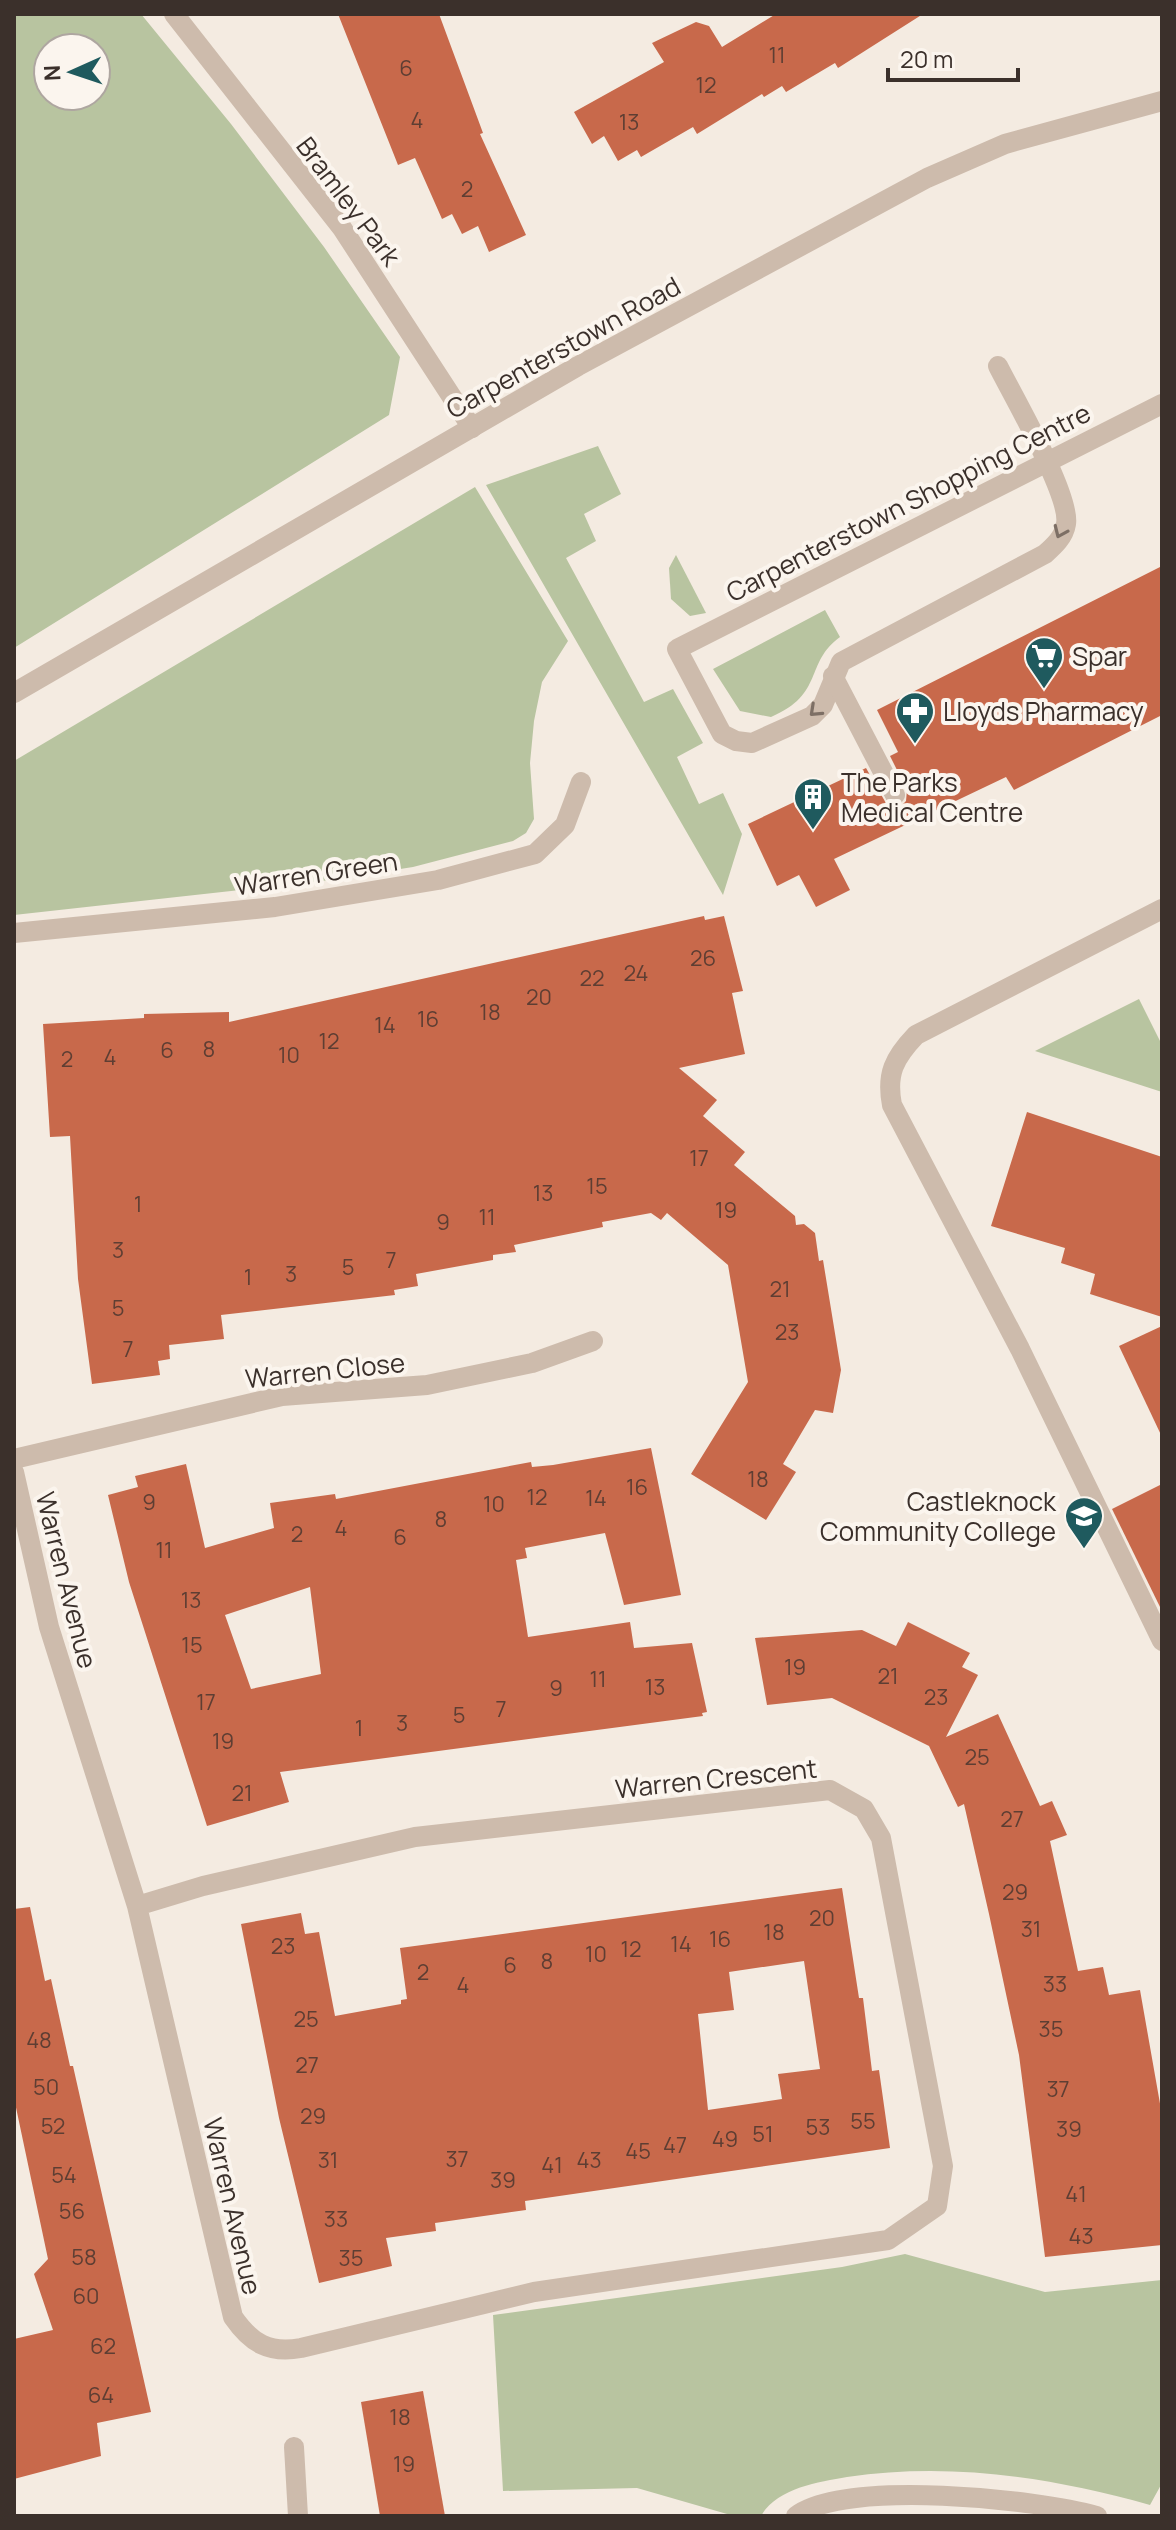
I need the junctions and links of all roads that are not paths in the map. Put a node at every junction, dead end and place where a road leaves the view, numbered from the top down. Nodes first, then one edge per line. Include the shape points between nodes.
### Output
1 (174, 14) edge
2 (1162, 101) edge
3 (998, 366) dead end
4 (1162, 404) edge
5 (472, 428) junction
6 (1045, 460) junction
7 (833, 676) junction
8 (14, 693) edge
9 (581, 782) dead end
10 (895, 795) dead end
11 (1162, 909) edge
12 (14, 933) edge
13 (593, 1341) dead end
14 (14, 1459) edge
15 (14, 1472) edge
16 (1159, 1628) edge
17 (137, 1906) junction
18 (910, 2228) joint
19 (294, 2447) dead end
20 (298, 2516) edge
21 (796, 2516) edge
22 (1097, 2516) edge

1 - 5 street, Bramley Park via 342,228
2 - 5 street, Carpenterstown Road via 1005,144 927,178
3 - 6 street
4 - 6 street, Carpenterstown Shopping Centre
5 - 8 street, Carpenterstown Road
6 -> 7 street via 1066,507 1059,541 1045,554 865,646 841,662
7 -> 6 street, Carpenterstown Shopping Centre via 823,705 812,716 766,739 736,741 722,734 677,649
7 - 10 street
9 - 12 street, Warren Green via 565,825 535,854 452,876 275,907
11 - 16 street via 916,1035 898,1053 889,1076 892,1105
13 - 14 street, Warren Close via 532,1363 442,1382 282,1396
15 - 17 street, Warren Avenue via 49,1627
17 - 18 street, Warren Avenue via 233,2317 244,2333 269,2349 320,2345 534,2292 888,2240
17 - 18 street, Warren Crescent via 415,1837 830,1790 864,1809 881,1838 943,2166 937,2206
19 - 20 street
21 - 22 street via 826,2502 969,2496

